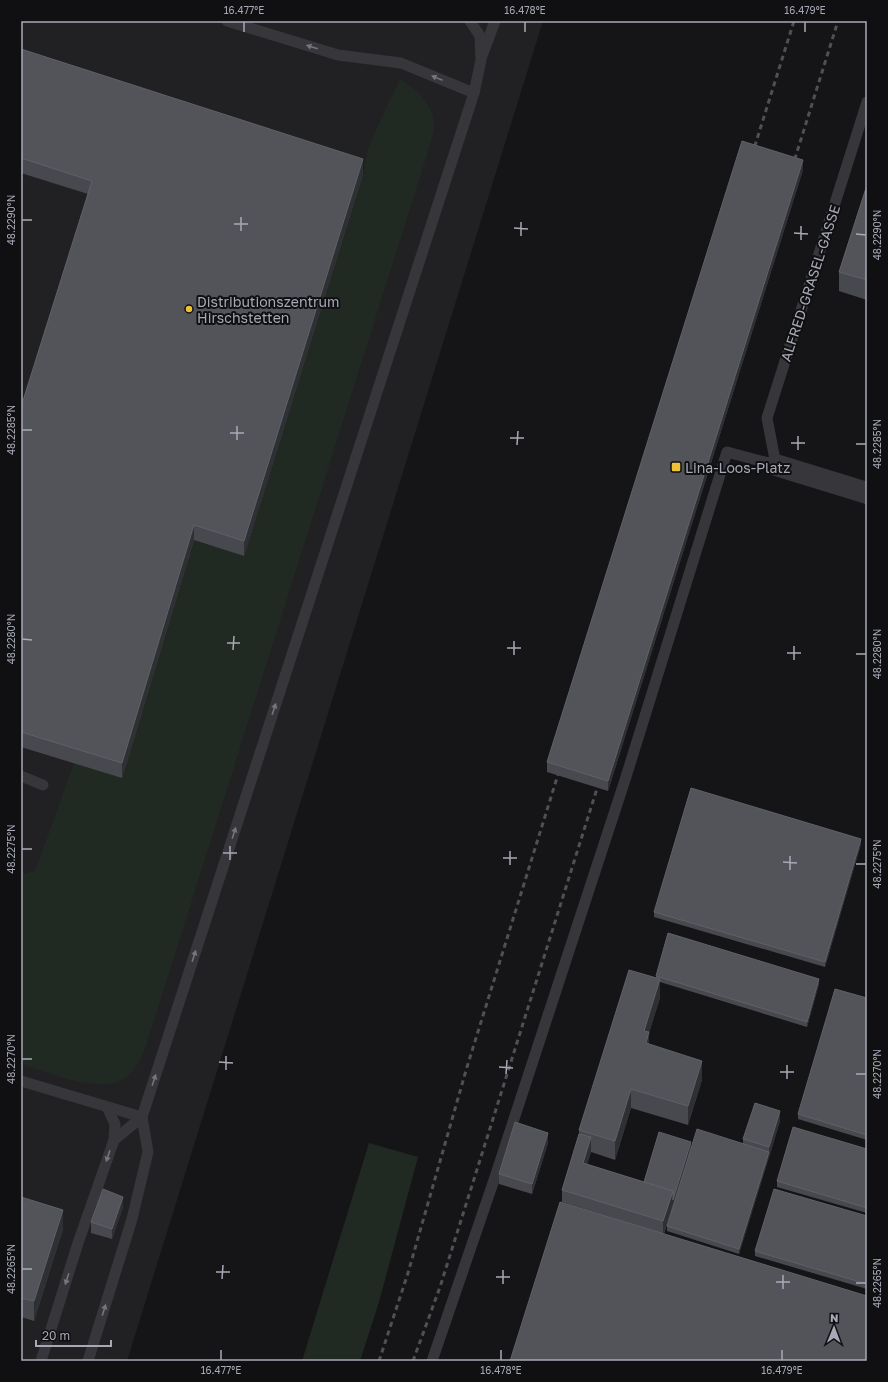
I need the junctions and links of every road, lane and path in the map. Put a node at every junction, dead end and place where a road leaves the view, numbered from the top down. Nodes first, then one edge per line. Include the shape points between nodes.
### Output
1 (226, 21) edge
2 (470, 21) edge
3 (495, 21) edge
4 (481, 60) junction
5 (474, 93) junction
6 (867, 102) edge
7 (776, 465) junction
8 (867, 493) edge
9 (21, 776) edge
10 (43, 785) dead end
11 (21, 1081) edge
12 (107, 1107) junction
13 (142, 1117) junction
14 (114, 1140) junction
15 (40, 1361) edge
16 (88, 1361) edge
17 (432, 1361) edge

5 -> 1 lane via 402,63 338,55
2 - 4 lane via 480,36
3 - 4 lane
4 - 5 lane
13 -> 5 lane
6 - 7 lane, ALFRED-GRASEL-GASSE via 767,418
7 - 8 street
7 - 17 lane via 727,452 620,795
9 - 10 lane
11 - 12 lane
12 - 13 lane
12 - 14 lane via 115,1124
13 - 14 lane
16 -> 13 lane via 132,1219 148,1152
14 -> 15 lane

